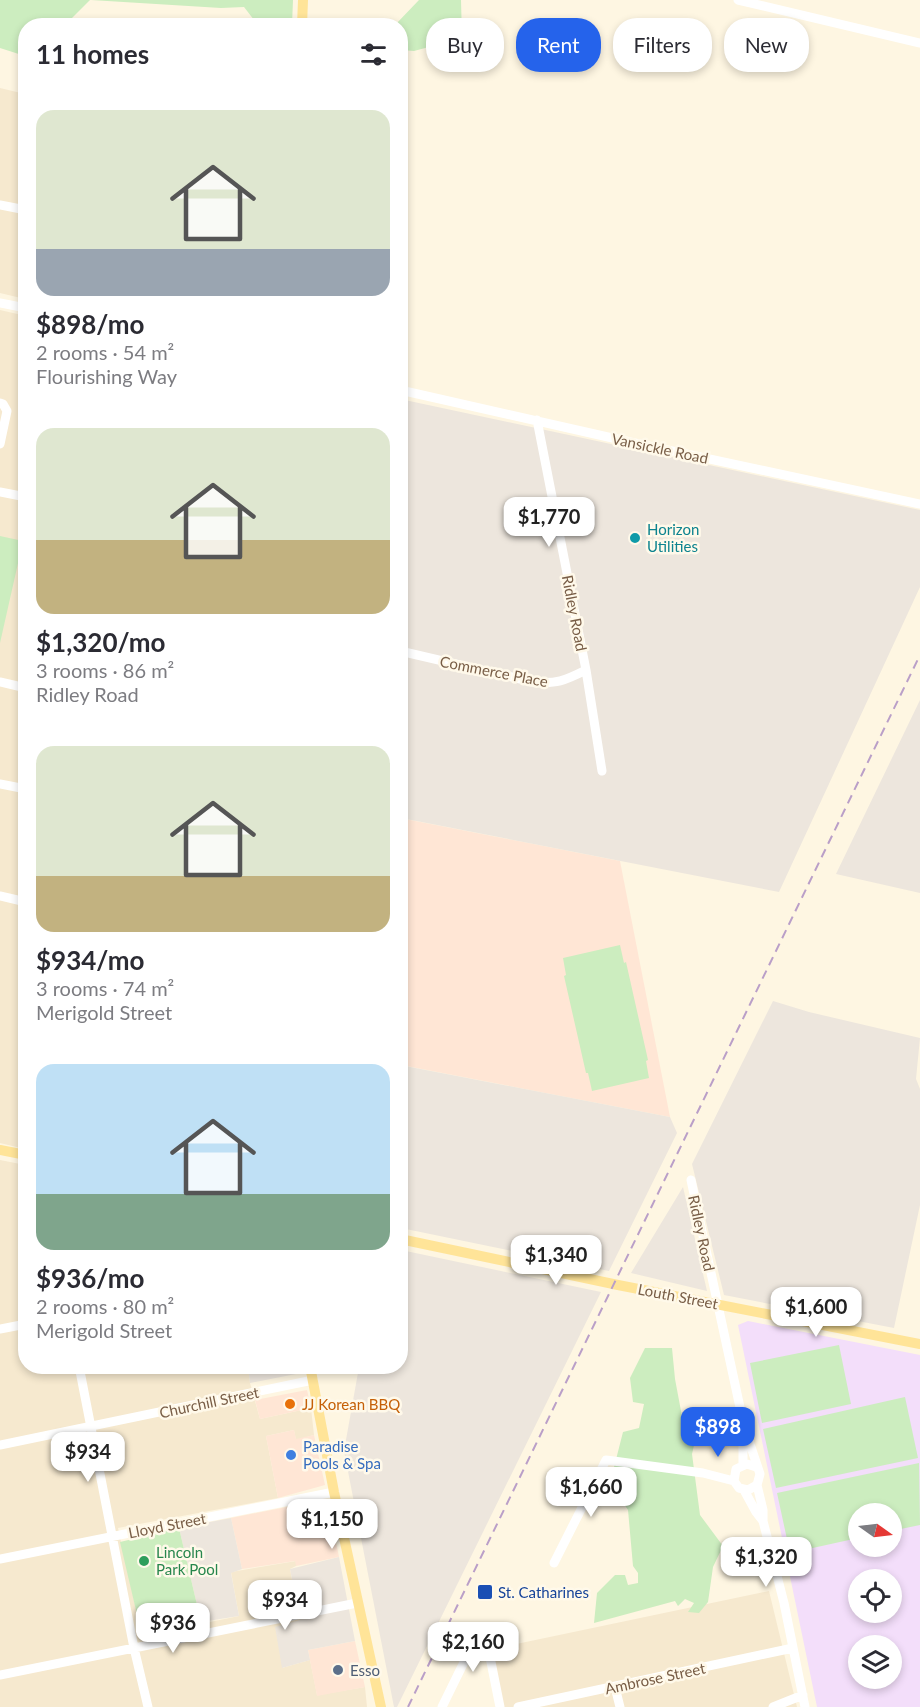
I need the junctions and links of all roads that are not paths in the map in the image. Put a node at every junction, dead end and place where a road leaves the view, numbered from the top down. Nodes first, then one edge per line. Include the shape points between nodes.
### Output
1 (303, 0) edge
2 (738, 0) edge
3 (302, 18) edge
4 (920, 43) edge
5 (0, 205) edge
6 (18, 208) edge
7 (0, 303) edge
8 (18, 306) edge
9 (408, 392) edge
10 (0, 403) edge
11 (537, 420) junction
12 (0, 444) edge
13 (0, 492) edge
14 (18, 495) edge
15 (920, 504) edge
16 (408, 653) edge
17 (586, 670) junction
18 (0, 682) edge
19 (18, 686) edge
20 (602, 771) dead end
21 (0, 784) edge
22 (18, 787) edge
23 (0, 896) edge
24 (18, 900) edge
25 (0, 1150) edge
26 (18, 1153) edge
27 (691, 1180) dead end
28 (408, 1241) edge
29 (718, 1304) junction
30 (18, 1326) edge
31 (0, 1329) edge
32 (920, 1344) edge
33 (81, 1374) edge
34 (312, 1374) edge
35 (313, 1380) junction
36 (91, 1426) junction
37 (744, 1426) junction
38 (0, 1445) edge
39 (739, 1466) junction
40 (756, 1467) junction
41 (703, 1473) junction
42 (734, 1481) junction
43 (757, 1485) junction
44 (744, 1490) junction
45 (334, 1492) junction
46 (763, 1521) junction
47 (112, 1535) junction
48 (0, 1559) edge
49 (554, 1563) dead end
50 (357, 1603) junction
51 (487, 1629) dead end
52 (134, 1648) junction
53 (793, 1648) junction
54 (489, 1652) dead end
55 (0, 1675) edge
56 (615, 1687) junction
57 (802, 1695) junction
58 (148, 1707) edge
59 (381, 1707) edge
60 (442, 1707) edge
61 (500, 1707) edge
62 (518, 1707) edge
63 (620, 1707) edge
64 (773, 1707) edge
65 (805, 1707) edge

1 - 3 main road
2 - 4 street
5 - 6 street
7 - 8 street
9 - 11 street, Vansickle Road
10 - 12 street via 7,411
11 - 15 street, Vansickle Road
11 - 17 street, Ridley Road
13 - 14 street
16 - 17 street, Commerce Place via 533,681 565,681
17 - 20 street, Ridley Road
18 - 19 street
21 - 22 street
23 - 24 street
25 - 26 main road
27 - 29 street, Ridley Road
28 - 29 main road, Louth Street
29 - 32 main road, Louth Street
29 - 37 street, Ridley Road
30 - 31 street
33 - 36 street
34 - 35 main road
35 - 36 street, Churchill Street
35 - 45 main road
36 - 38 street, Churchill Street
36 - 47 street
37 - 39 street, Ridley Road
37 - 40 street, Ridley Road
39 - 40 street
39 - 41 street
39 - 42 street
40 - 43 street via 760,1474
41 - 42 street
41 - 49 street via 606,1460
42 - 44 street
43 - 44 street
43 - 46 street
44 - 46 street
45 - 47 street, Lloyd Street
45 - 50 main road
46 - 53 street
47 - 48 street, Lloyd Street
47 - 52 street
50 - 52 street
50 - 59 main road
51 - 60 street via 467,1656
52 - 55 street
52 - 58 street
53 - 56 street, Ambrose Street
53 - 57 street
54 - 61 street
56 - 62 street, Ambrose Street
56 - 63 street
57 - 64 street
57 - 65 street

